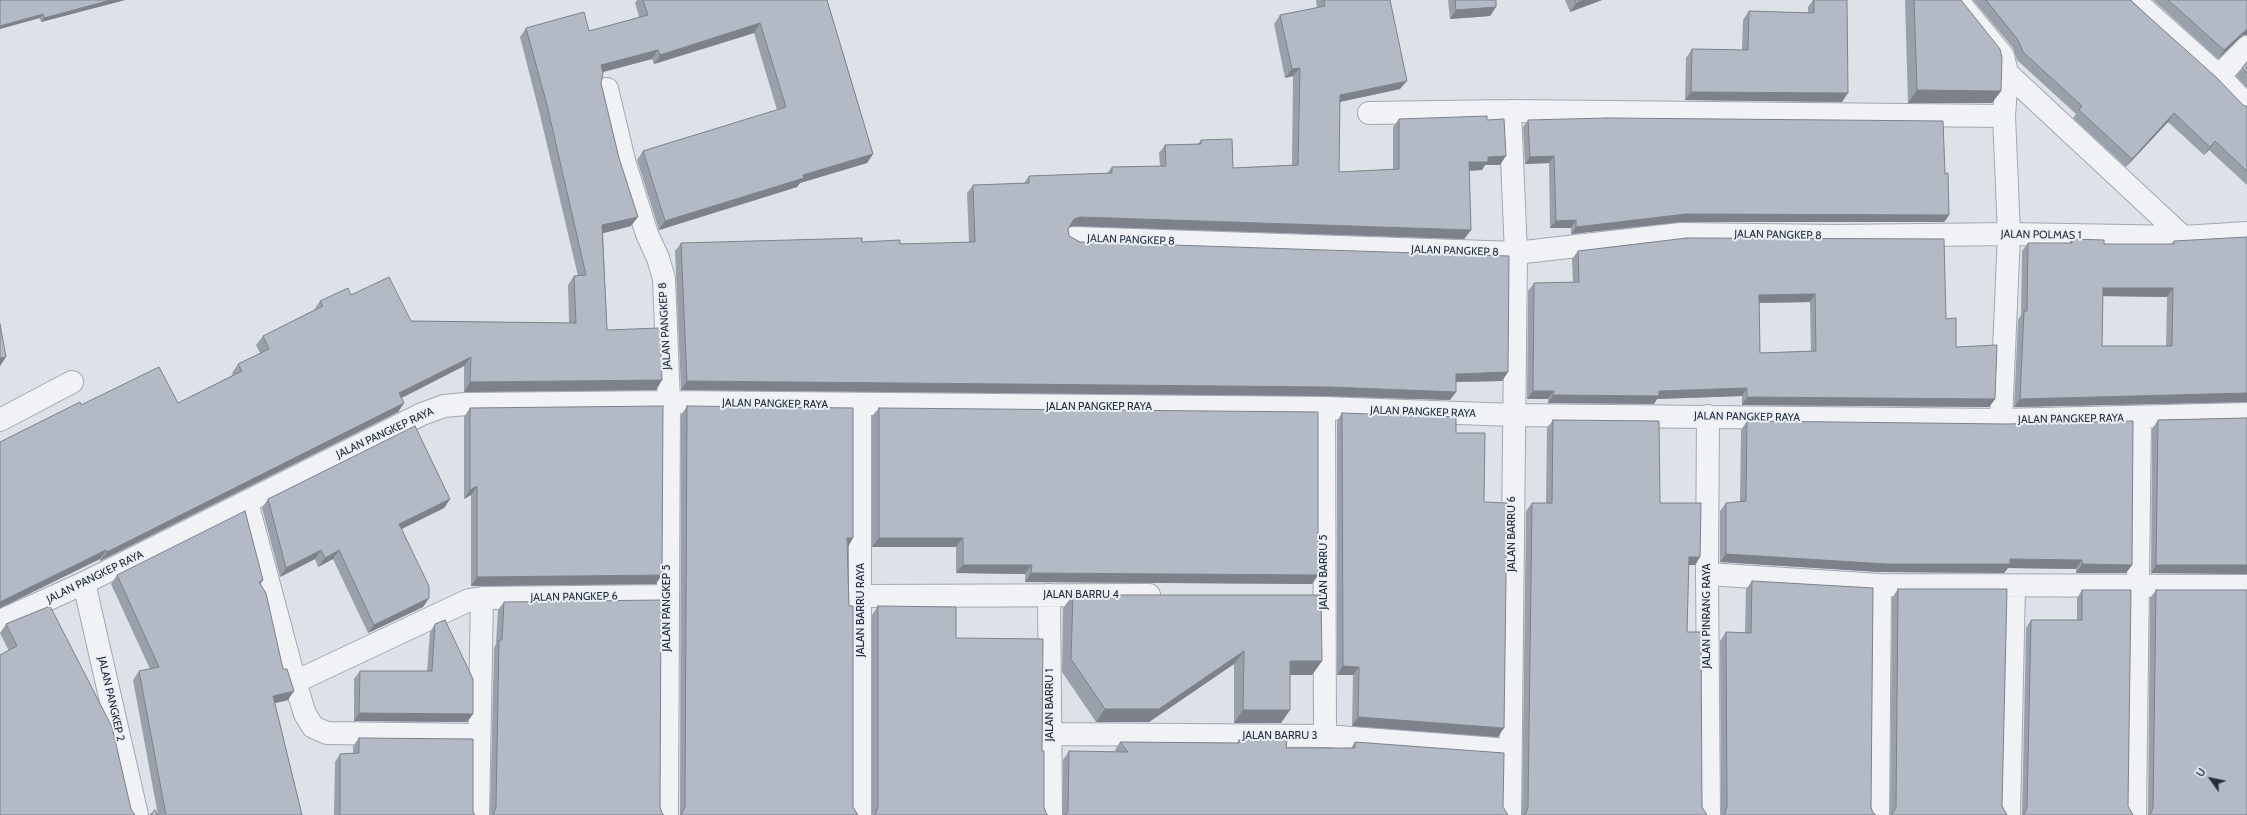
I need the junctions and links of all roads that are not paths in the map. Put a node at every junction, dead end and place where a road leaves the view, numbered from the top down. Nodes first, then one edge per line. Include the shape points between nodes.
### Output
1 (1957, 0) edge
2 (2134, 0) edge
3 (2247, 47) edge
4 (2007, 73) junction
5 (2219, 76) junction
6 (607, 90) dead end
7 (2247, 105) edge
8 (1510, 111) junction
9 (1369, 113) dead end
10 (2004, 116) junction
11 (2247, 233) edge
12 (2009, 234) junction
13 (1835, 236) joint
14 (2183, 237) junction
15 (1074, 238) edge
16 (1516, 253) junction
17 (72, 382) dead end
18 (669, 402) junction
19 (860, 405) junction
20 (1324, 408) junction
21 (2247, 414) edge
22 (1512, 415) junction
23 (1708, 416) junction
24 (2140, 418) junction
25 (0, 420) edge
26 (2002, 420) junction
27 (247, 502) junction
28 (1707, 574) junction
29 (84, 583) junction
30 (1880, 585) junction
31 (2137, 585) junction
32 (2014, 586) junction
33 (2247, 586) edge
34 (1049, 595) junction
35 (1167, 595) edge
36 (667, 596) junction
37 (861, 596) junction
38 (1301, 596) edge
39 (1324, 596) junction
40 (482, 598) junction
41 (0, 621) edge
42 (295, 682) junction
43 (1050, 734) junction
44 (479, 735) junction
45 (1325, 736) junction
46 (1510, 750) junction
47 (137, 815) edge
48 (478, 815) edge
49 (667, 815) edge
50 (860, 815) edge
51 (1051, 815) edge
52 (1510, 815) edge
53 (1709, 815) edge
54 (1878, 815) edge
55 (2009, 815) edge
56 (2135, 815) edge

1 - 4 street via 2003,56
2 - 5 street
3 - 5 street
4 - 10 street
4 - 14 street
5 - 7 street
6 - 18 street, JALAN PANGKEP 8 via 625,164 664,279
8 - 9 street
8 - 10 street
8 - 16 street, JALAN BARRU 6
10 - 12 street
11 - 14 street, JALAN POLMAS 1
12 - 13 street, JALAN POLMAS 1
12 - 14 street, JALAN POLMAS 1
12 - 26 street
13 - 16 street, JALAN PANGKEP 8 via 1681,234
15 - 16 street, JALAN PANGKEP 8
16 - 22 street, JALAN BARRU 6
17 - 25 street
18 - 19 street, JALAN PANGKEP RAYA
18 - 27 street, JALAN PANGKEP RAYA via 444,406 422,414
18 - 36 street, JALAN PANGKEP 5
19 - 20 street, JALAN PANGKEP RAYA
19 - 37 street, JALAN BARRU RAYA
20 - 22 street, JALAN PANGKEP RAYA
20 - 39 street, JALAN BARRU 5
21 - 24 street, JALAN PANGKEP RAYA
22 - 23 street, JALAN PANGKEP RAYA
22 - 46 street, JALAN BARRU 6
23 - 26 street, JALAN PANGKEP RAYA
23 - 28 street, JALAN PINRANG RAYA
24 - 26 street, JALAN PANGKEP RAYA
24 - 31 street
27 - 29 street, JALAN PANGKEP RAYA
27 - 42 street
28 - 30 street
28 - 53 street, JALAN PINRANG RAYA
29 - 41 street, JALAN PANGKEP RAYA
29 - 47 street, JALAN PANGKEP 2
30 - 32 street
30 - 54 street
31 - 32 street
31 - 33 street
31 - 56 street
32 - 55 street
34 - 35 street, JALAN BARRU 4
34 - 37 street, JALAN BARRU 4
34 - 43 street, JALAN BARRU 1
36 - 40 street, JALAN PANGKEP 6
36 - 49 street, JALAN PANGKEP 5
37 - 50 street, JALAN BARRU RAYA
38 - 39 street
39 - 45 street, JALAN BARRU 5
40 - 42 street, JALAN PANGKEP 6 via 468,600
40 - 44 street
42 - 44 street via 305,714 313,727 327,733
43 - 45 street, JALAN BARRU 3
43 - 51 street, JALAN BARRU 1
44 - 48 street
45 - 46 street, JALAN BARRU 3
46 - 52 street, JALAN BARRU 6

